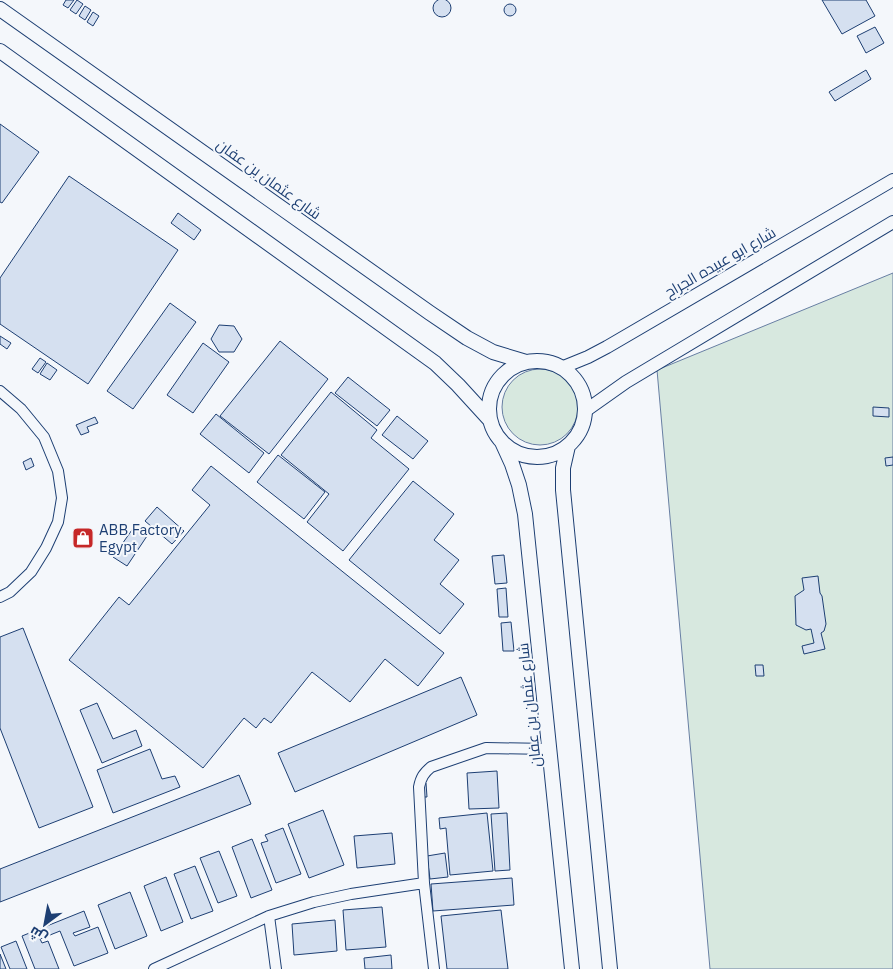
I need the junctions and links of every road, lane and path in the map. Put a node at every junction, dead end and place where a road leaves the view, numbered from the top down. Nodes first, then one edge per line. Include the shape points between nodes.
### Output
1 (0, 9) edge
2 (0, 51) edge
3 (893, 180) edge
4 (893, 222) edge
5 (526, 362) junction
6 (561, 368) junction
7 (0, 391) edge
8 (585, 411) junction
9 (490, 420) junction
10 (502, 442) junction
11 (568, 446) junction
12 (0, 597) edge
13 (549, 749) junction
14 (424, 883) junction
15 (269, 916) junction
16 (154, 969) edge
17 (276, 969) edge
18 (434, 969) edge
19 (572, 969) edge
20 (610, 969) edge

1 - 5 main road, شارع عثمان بن عفان via 467,338 493,352
2 - 9 main road via 435,363
3 - 6 street, شارع ابو عبيده الجراح via 607,347
4 - 8 street via 626,382
5 - 6 main road via 550,363
5 - 9 main road via 512,368 492,390 488,405
6 - 8 main road via 574,379 582,394
7 - 12 street via 21,409 44,437 58,471 62,498 58,522 31,572
8 - 11 main road via 578,435
9 - 10 main road
10 - 11 main road via 513,451 534,457 556,454
10 - 13 main road, شارع عثمان بن عفان via 519,485 525,514
11 - 20 main road via 563,490
13 - 14 street via 486,748 431,767 424,773 419,787
13 - 19 main road, شارع عثمان بن عفان
14 - 15 street via 351,894
14 - 18 street
15 - 16 street
15 - 17 street

